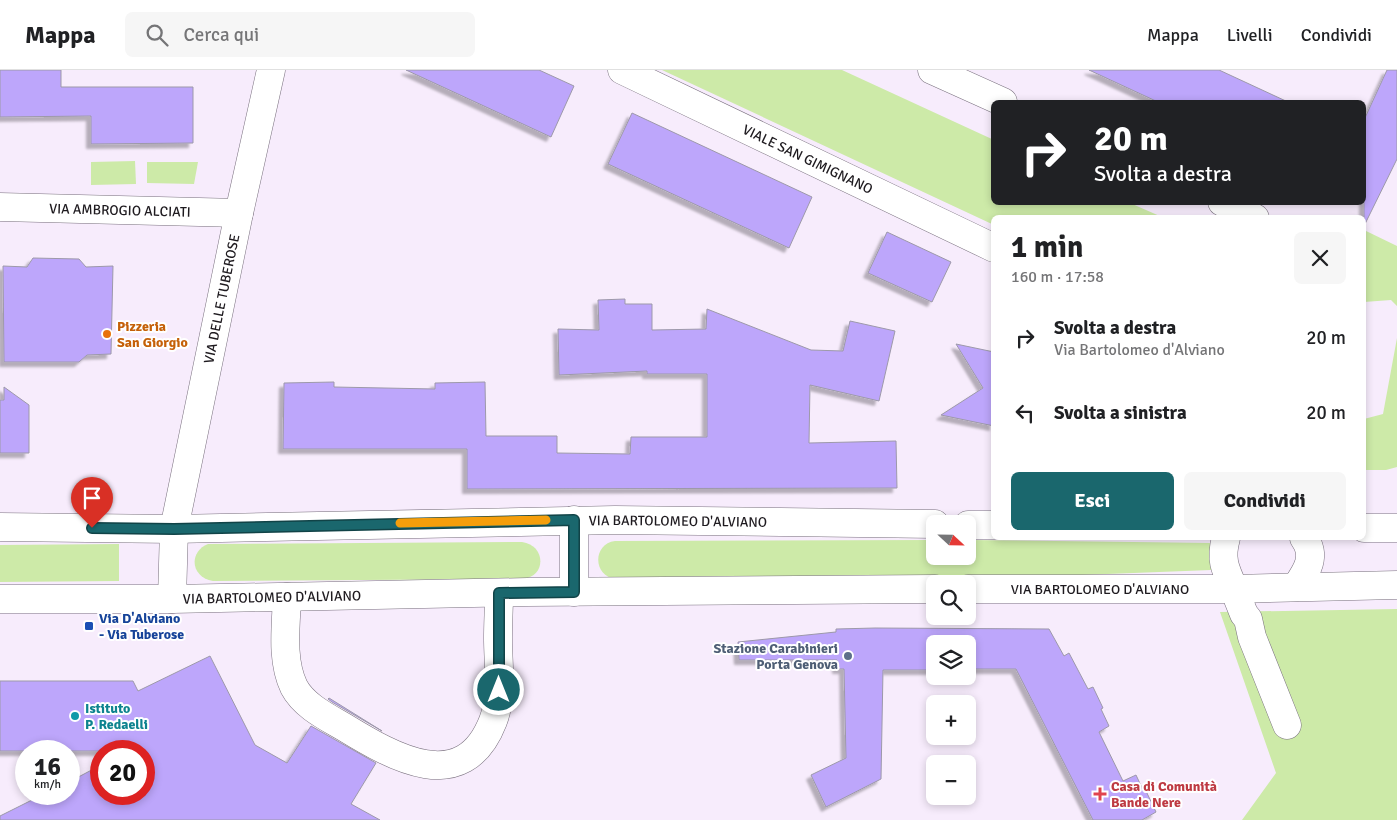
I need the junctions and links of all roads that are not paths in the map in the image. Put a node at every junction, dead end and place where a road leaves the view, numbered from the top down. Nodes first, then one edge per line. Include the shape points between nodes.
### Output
1 (271, 70) edge
2 (622, 70) edge
3 (945, 73) edge
4 (999, 100) edge
5 (1228, 205) edge
6 (0, 207) edge
7 (239, 213) junction
8 (1249, 215) edge
9 (991, 247) edge
10 (574, 520) junction
11 (926, 524) edge
12 (976, 525) edge
13 (991, 525) edge
14 (0, 527) edge
15 (1366, 528) edge
16 (1397, 528) edge
17 (174, 529) junction
18 (1226, 540) edge
19 (1306, 540) edge
20 (1397, 585) edge
21 (1296, 587) junction
22 (926, 589) edge
23 (976, 589) edge
24 (1234, 589) junction
25 (574, 592) junction
26 (499, 593) junction
27 (287, 597) junction
28 (0, 599) edge
29 (172, 600) junction
30 (1287, 725) dead end

1 - 7 main road, VIA DELLE TUBEROSE
2 - 9 main road, VIALE SAN GIMIGNANO
3 - 4 main road
5 - 8 main road
6 - 7 main road, VIA AMBROGIO ALCIATI
7 - 17 main road, VIA DELLE TUBEROSE
10 - 11 main road, VIA BARTOLOMEO D'ALVIANO
10 - 17 main road, VIA BARTOLOMEO D'ALVIANO
10 - 25 main road
12 - 13 main road
14 - 17 main road, VIA BARTOLOMEO D'ALVIANO
15 - 16 main road
17 - 29 main road, VIA DELLE TUBEROSE
18 - 24 main road via 1224,568
19 - 21 main road via 1311,557 1308,570
20 - 21 main road, VIA BARTOLOMEO D'ALVIANO
21 - 24 main road, VIA BARTOLOMEO D'ALVIANO
22 - 25 main road, VIA BARTOLOMEO D'ALVIANO
23 - 24 main road, VIA BARTOLOMEO D'ALVIANO
24 - 30 main road
25 - 26 main road, VIA BARTOLOMEO D'ALVIANO
26 - 27 main road, VIA BARTOLOMEO D'ALVIANO
26 - 27 main road via 498,702 493,722 468,758 448,765 406,761 304,701 294,688 288,666
27 - 29 main road, VIA BARTOLOMEO D'ALVIANO
28 - 29 main road, VIA BARTOLOMEO D'ALVIANO

